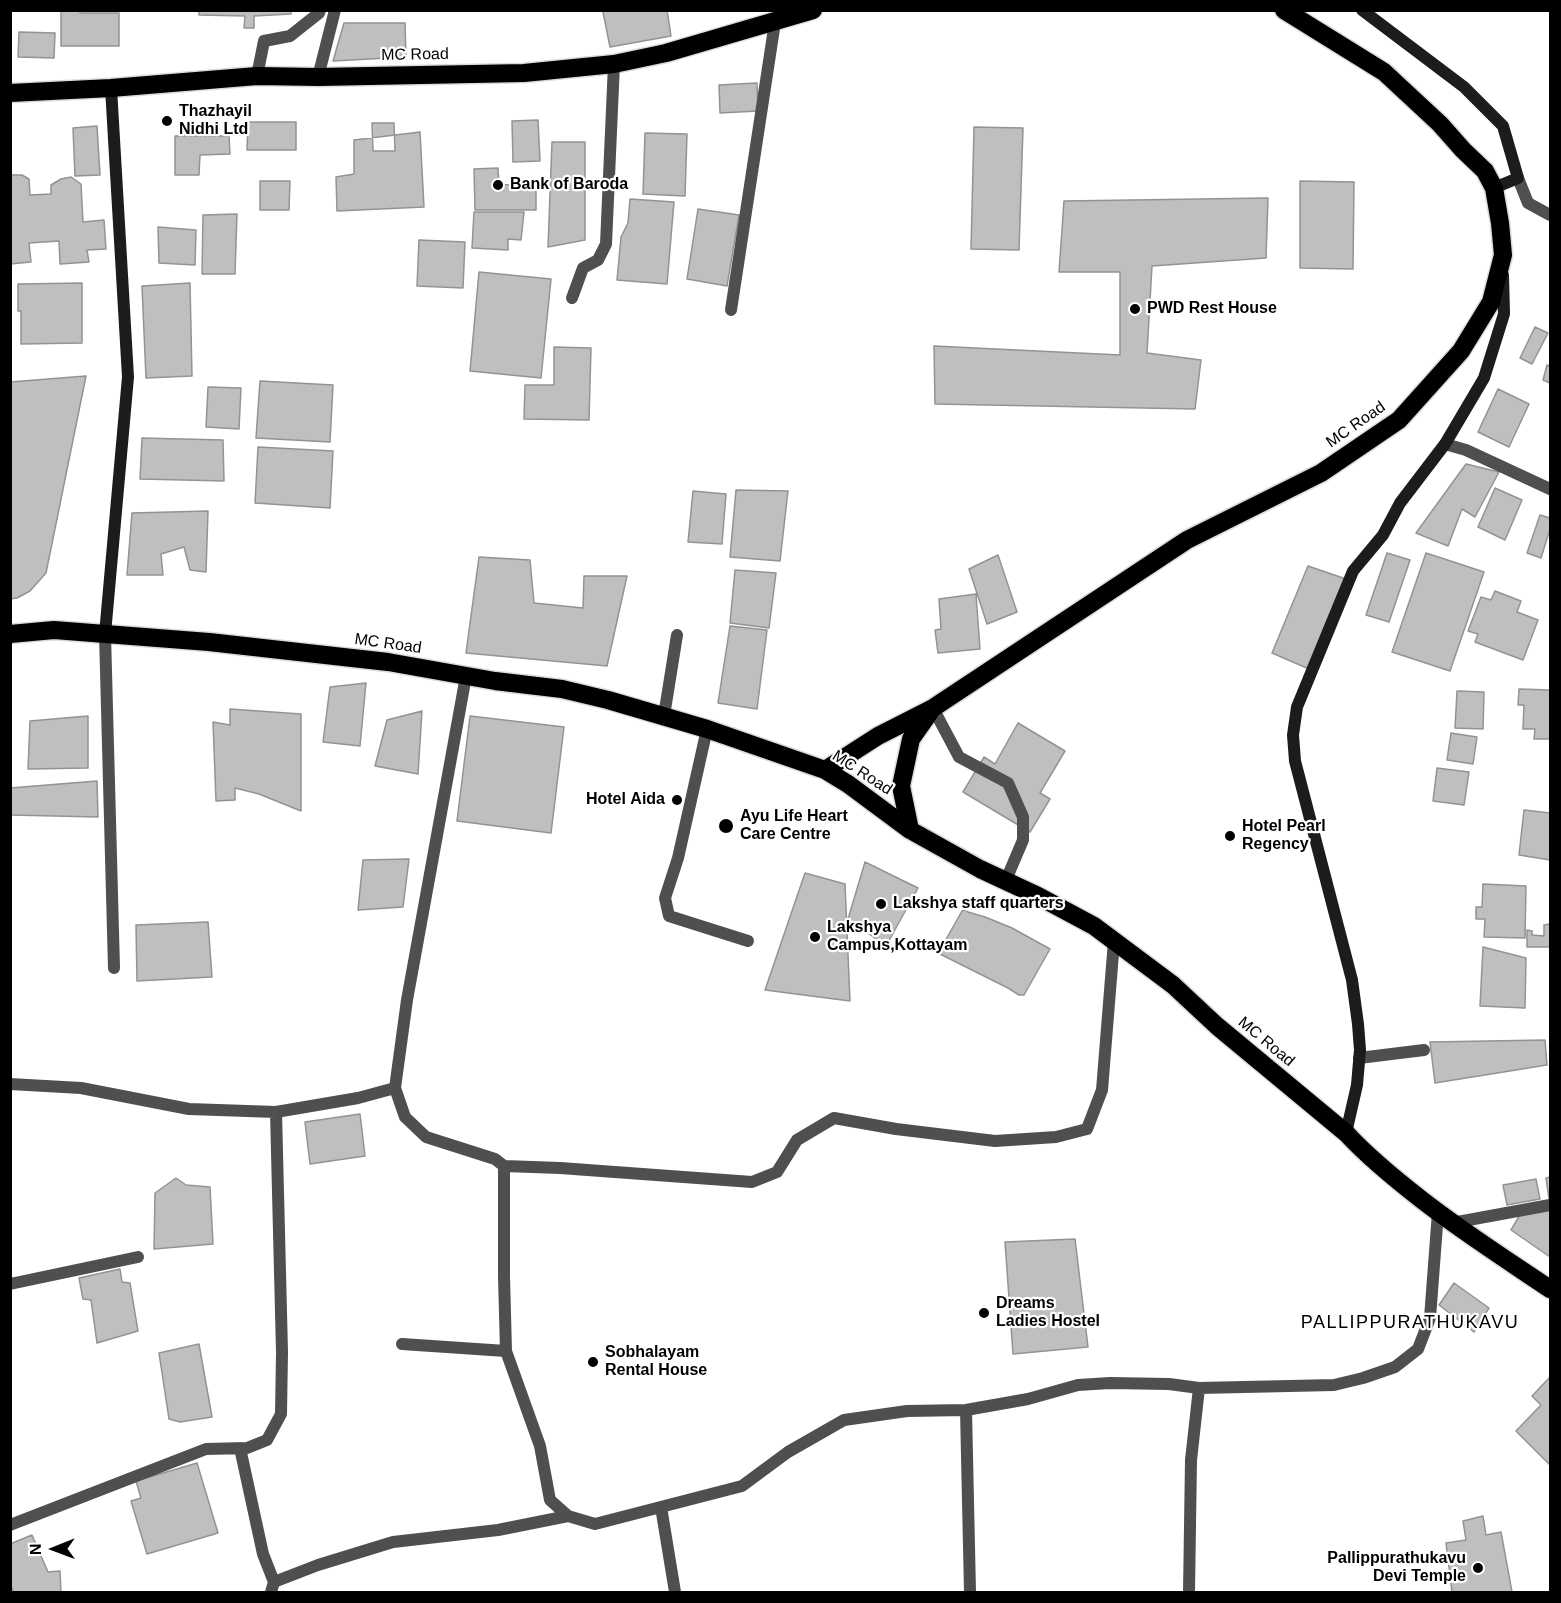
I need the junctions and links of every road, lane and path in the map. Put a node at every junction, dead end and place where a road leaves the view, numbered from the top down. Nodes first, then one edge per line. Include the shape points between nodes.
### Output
1 (320, 10) edge
2 (335, 10) edge
3 (813, 10) edge
4 (1284, 10) edge
5 (1362, 10) edge
6 (775, 22) junction
7 (614, 64) junction
8 (257, 76) junction
9 (318, 77) junction
10 (111, 88) junction
11 (10, 93) edge
12 (1518, 178) junction
13 (1494, 188) junction
14 (1551, 214) edge
15 (1503, 255) junction
16 (572, 298) dead end
17 (731, 310) dead end
18 (1445, 444) junction
19 (1551, 489) edge
20 (10, 634) edge
21 (105, 634) junction
22 (677, 635) dead end
23 (466, 676) junction
24 (933, 708) junction
25 (664, 716) junction
26 (707, 729) junction
27 (825, 770) junction
28 (910, 830) junction
29 (1006, 880) junction
30 (748, 941) dead end
31 (1114, 941) junction
32 (114, 968) dead end
33 (1424, 1050) dead end
34 (1359, 1058) junction
35 (10, 1084) edge
36 (396, 1088) junction
37 (276, 1112) junction
38 (1346, 1133) junction
39 (504, 1166) junction
40 (1551, 1205) edge
41 (1445, 1217) junction
42 (138, 1257) dead end
43 (10, 1284) edge
44 (1551, 1289) edge
45 (402, 1344) dead end
46 (506, 1351) junction
47 (1199, 1388) junction
48 (966, 1410) junction
49 (240, 1448) junction
50 (661, 1507) junction
51 (568, 1516) junction
52 (10, 1525) edge
53 (273, 1587) edge
54 (675, 1593) edge
55 (970, 1593) edge
56 (1189, 1593) edge

1 - 8 street via 290,36 264,41
2 - 9 street
3 - 6 highway, MC Road
4 - 13 highway, MC Road via 1384,72 1485,171
5 - 12 street via 1464,87 1503,126
6 - 7 highway, MC Road
6 - 17 street
7 - 9 highway, MC Road via 524,73
7 - 16 street via 606,244 598,260 583,268
8 - 9 highway, MC Road
8 - 10 highway, MC Road
10 - 11 highway, MC Road
10 - 21 street via 128,377
12 - 13 street
12 - 14 street via 1528,203
13 - 15 highway, MC Road
15 - 18 street via 1503,315 1488,367
15 - 24 highway, MC Road via 1491,302 1461,351 1399,420 1321,473 1187,540
18 - 19 street
18 - 34 street via 1400,502 1383,535 1353,571 1297,707 1293,735 1302,793 1352,980
20 - 21 highway, MC Road via 54,630
21 - 23 highway, MC Road via 388,662
21 - 32 street
22 - 25 street
23 - 25 highway, MC Road via 562,689
23 - 36 street via 409,989
24 - 27 highway via 878,736
24 - 28 highway via 911,739 901,786
24 - 29 street via 959,757 1008,783 1023,817 1023,840
25 - 26 highway, MC Road
26 - 27 highway, MC Road
26 - 30 street via 665,898 669,916
27 - 28 highway, MC Road
28 - 29 highway, MC Road
29 - 31 highway, MC Road via 1094,926
31 - 38 highway, MC Road via 1173,985
31 - 39 street via 1101,1090 1088,1130 1056,1137 994,1141 834,1118 797,1140 777,1172 752,1182
33 - 34 street
34 - 38 street
35 - 37 street via 81,1088 189,1109
36 - 37 street
36 - 39 street via 405,1117 426,1137
37 - 49 street via 281,1414 267,1440
38 - 41 highway, MC Road via 1362,1151
39 - 46 street
40 - 41 street
41 - 44 highway, MC Road
41 - 47 street via 1430,1318 1418,1349 1395,1367 1334,1385
42 - 43 street
45 - 46 street
46 - 51 street via 540,1446 550,1500
47 - 48 street via 1169,1384 1078,1385
47 - 56 street via 1191,1460
48 - 50 street via 907,1411 844,1420 788,1452 742,1486
48 - 55 street
49 - 52 street via 207,1449
49 - 53 street
50 - 51 street via 595,1524
50 - 54 street
51 - 53 street via 498,1530 393,1542 318,1565

